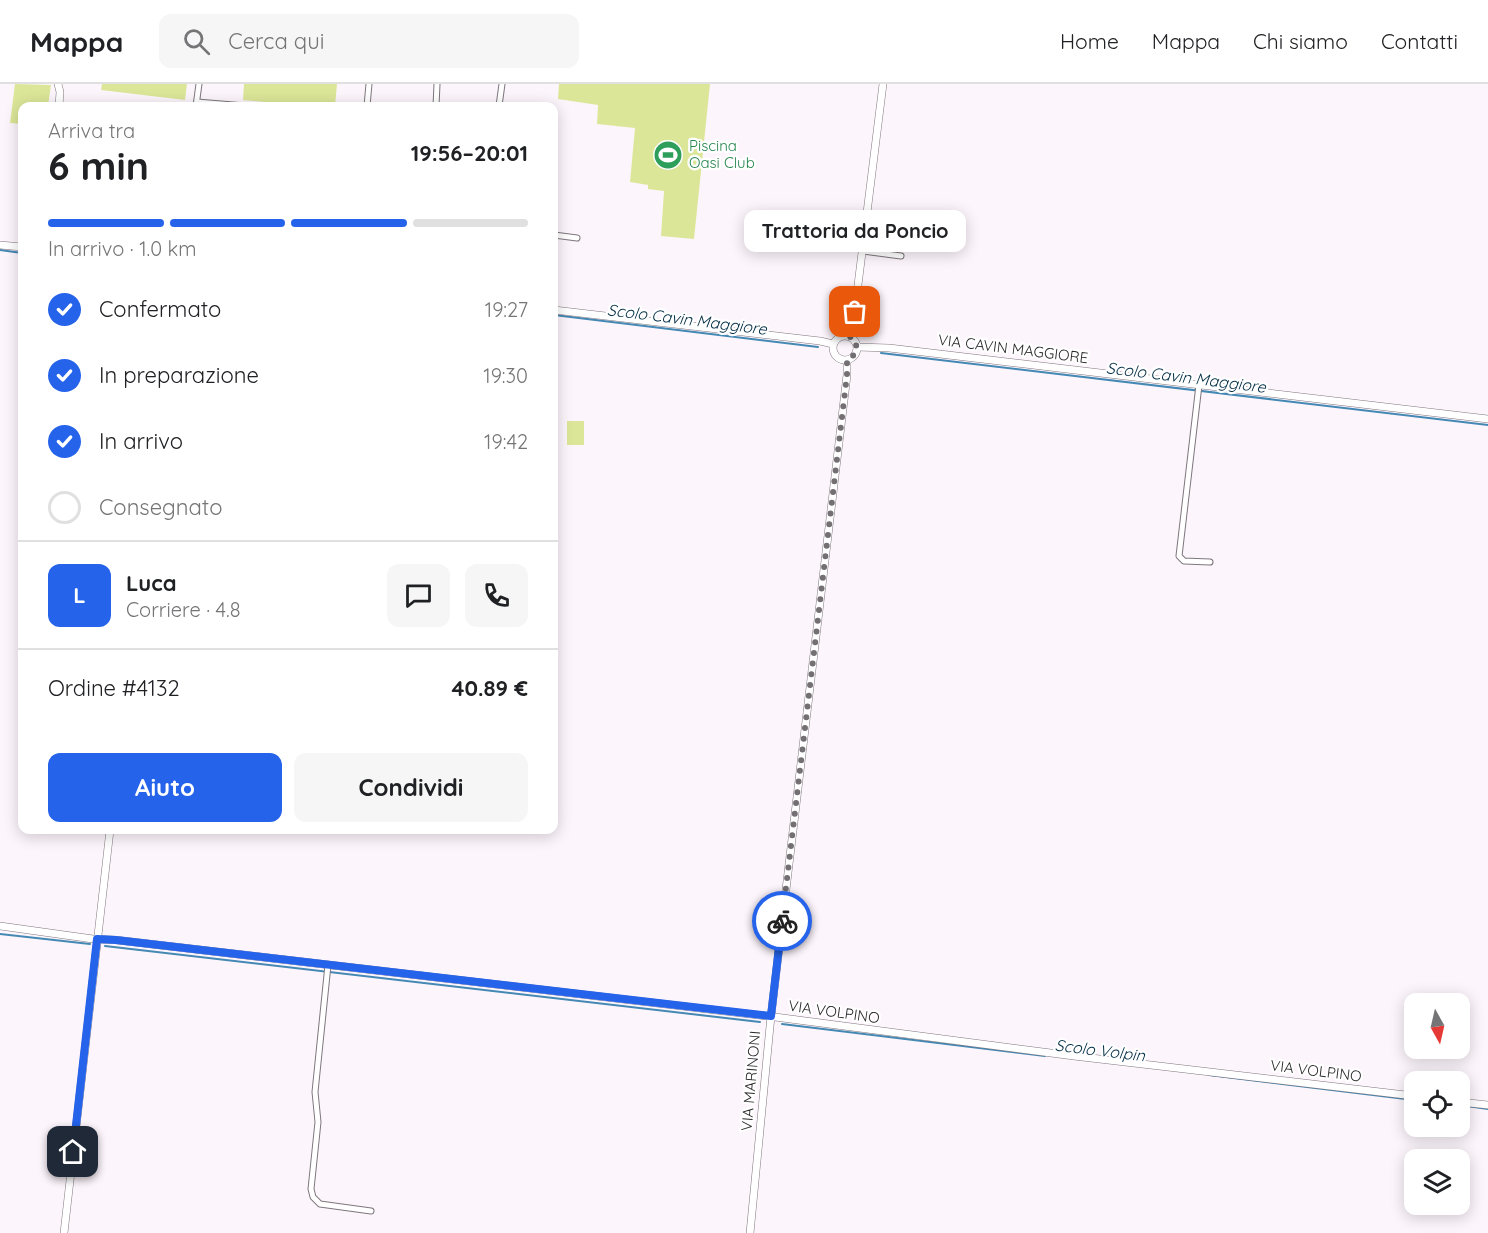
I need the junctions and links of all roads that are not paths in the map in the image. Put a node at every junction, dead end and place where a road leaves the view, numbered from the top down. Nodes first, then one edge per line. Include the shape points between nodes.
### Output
1 (58, 84) edge
2 (199, 84) edge
3 (369, 84) edge
4 (437, 84) edge
5 (502, 84) edge
6 (883, 84) edge
7 (59, 102) edge
8 (197, 102) edge
9 (367, 102) edge
10 (436, 102) edge
11 (500, 102) edge
12 (558, 236) edge
13 (577, 238) dead end
14 (0, 245) edge
15 (18, 247) edge
16 (863, 251) junction
17 (901, 256) dead end
18 (558, 310) edge
19 (849, 336) junction
20 (833, 344) junction
21 (857, 346) junction
22 (847, 360) junction
23 (1199, 390) junction
24 (1488, 419) edge
25 (1209, 562) dead end
26 (110, 834) edge
27 (0, 926) edge
28 (97, 939) junction
29 (328, 969) junction
30 (771, 1016) junction
31 (1404, 1095) edge
32 (1470, 1102) edge
33 (1488, 1105) edge
34 (371, 1211) dead end
35 (64, 1233) edge
36 (750, 1233) edge

1 - 7 street
2 - 8 street
3 - 9 street
4 - 10 street
5 - 11 street
6 - 16 street
12 - 13 street
14 - 15 street
16 - 17 street
16 - 19 street
18 - 20 street
19 - 20 street via 841,336
19 - 21 street
20 - 22 street via 836,356
21 - 22 street
21 - 23 street, VIA CAVIN MAGGIORE
22 - 30 street, VIA MARINONI
23 - 24 street, VIA CAVIN MAGGIORE
23 - 25 street via 1179,556 1184,561
26 - 28 street
27 - 28 street, VIA VOLPINO
28 - 29 street, VIA VOLPINO
28 - 35 street
29 - 30 street, VIA VOLPINO
29 - 34 street via 315,1092 318,1122 311,1189 320,1204
30 - 31 street, VIA VOLPINO
30 - 36 street, VIA MARINONI
32 - 33 street

